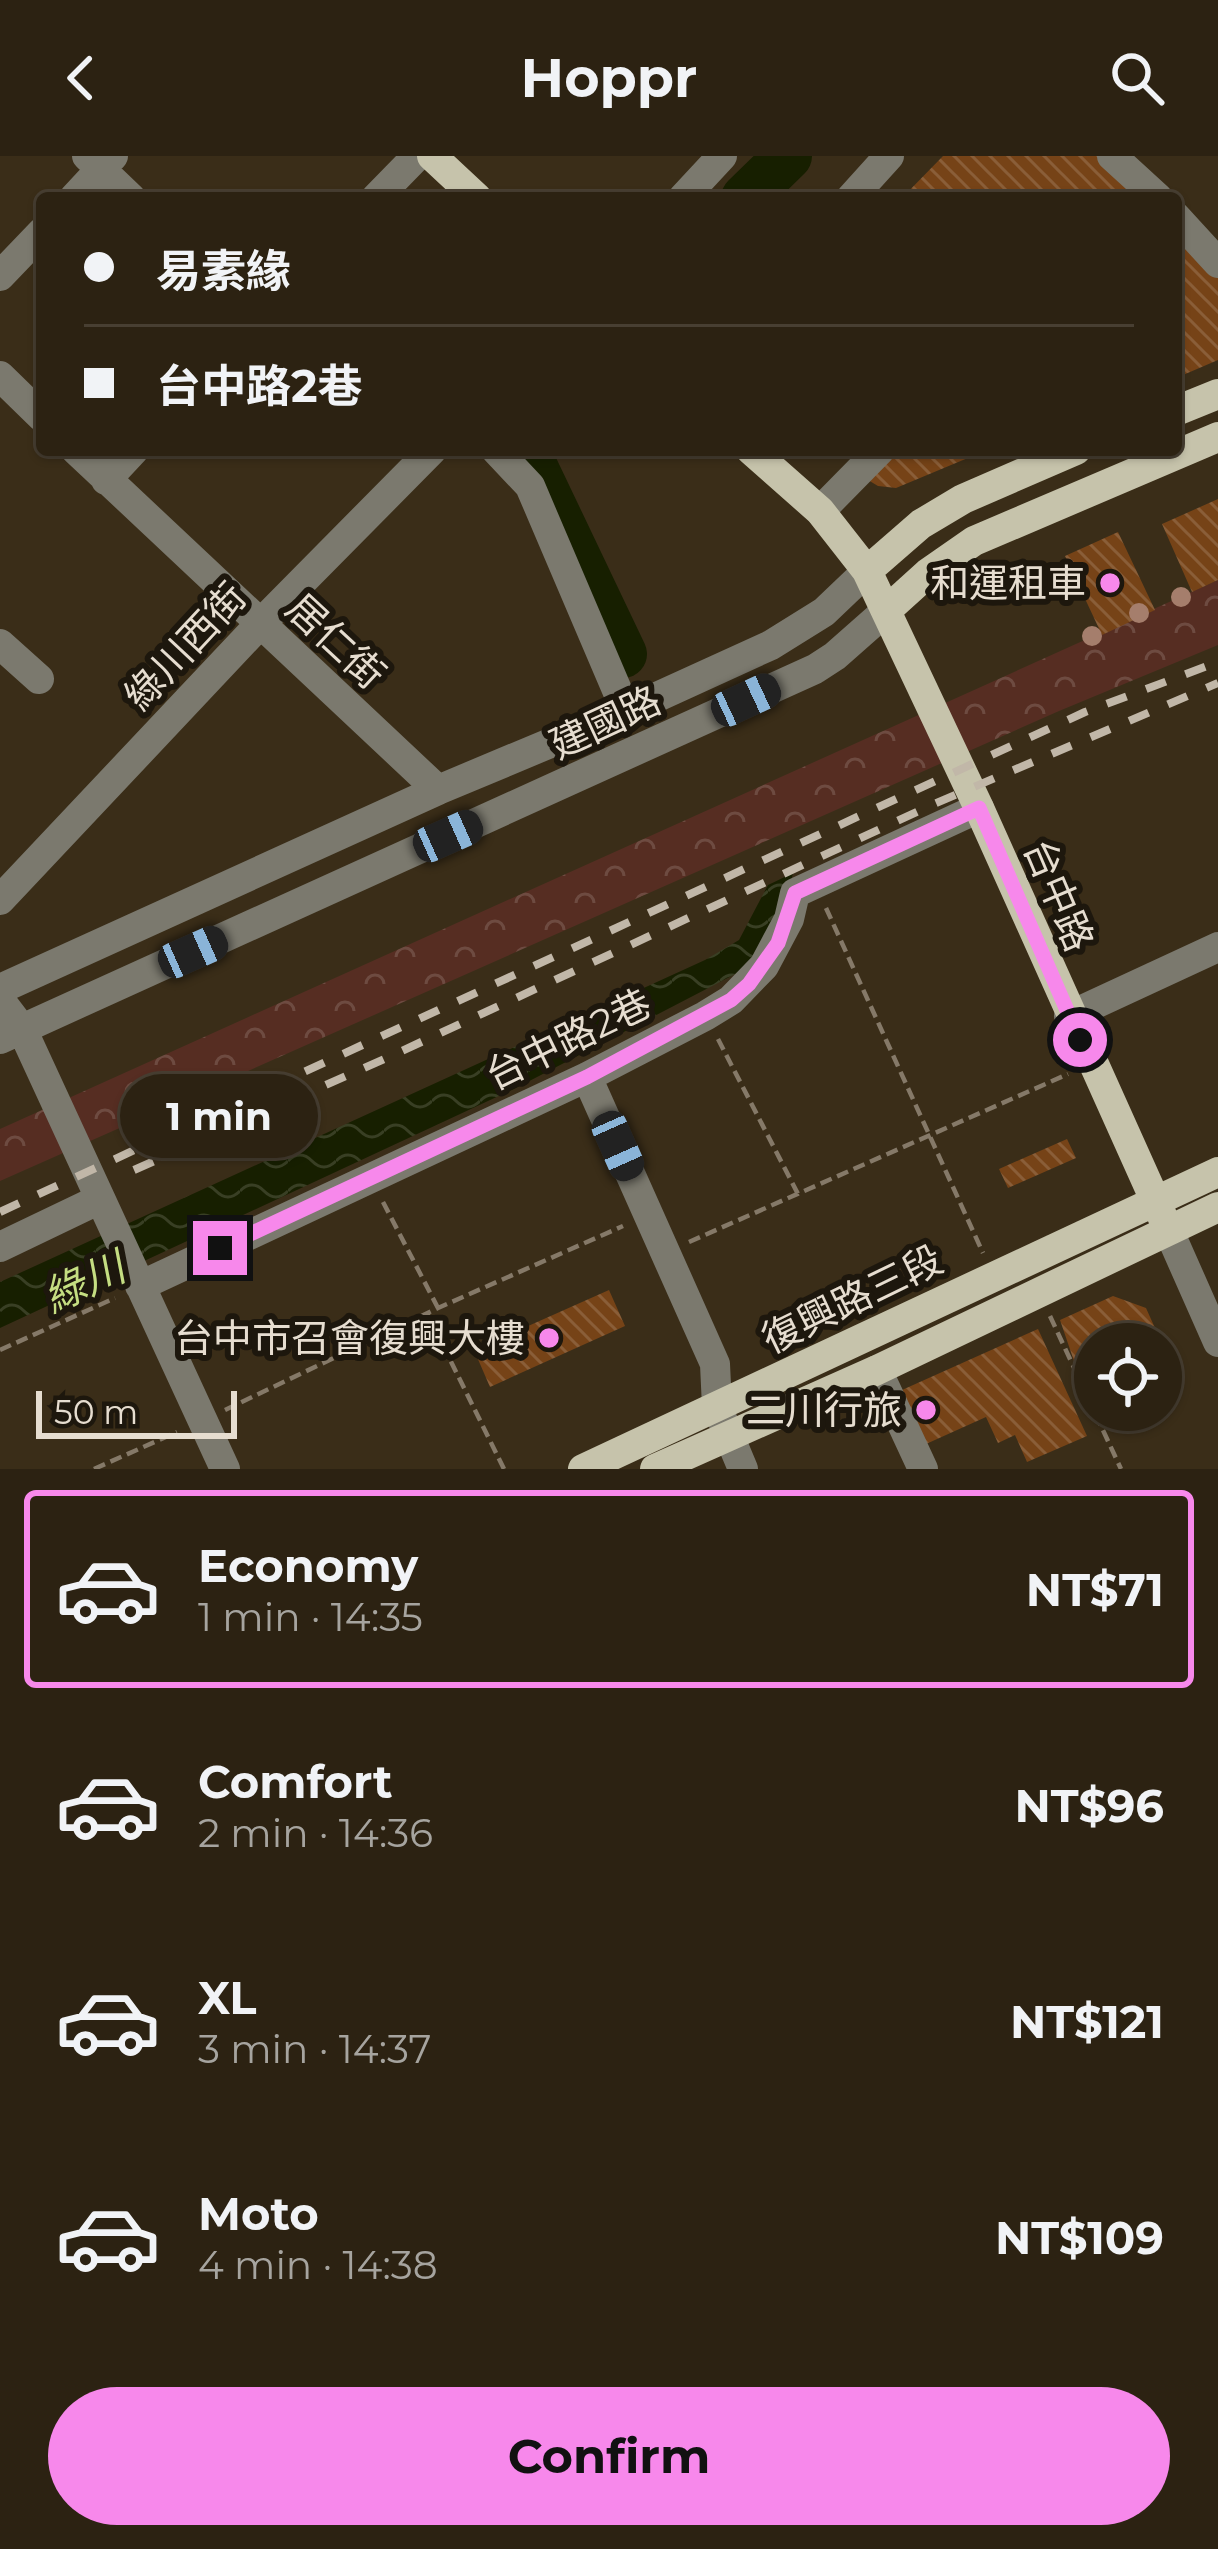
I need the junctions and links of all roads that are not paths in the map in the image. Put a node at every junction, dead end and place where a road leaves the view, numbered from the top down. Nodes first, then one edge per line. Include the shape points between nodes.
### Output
1 (417, 156) edge
2 (432, 156) edge
3 (722, 156) edge
4 (889, 156) edge
5 (1112, 156) edge
6 (100, 160) edge
7 (78, 192) edge
8 (126, 192) edge
9 (382, 192) edge
10 (471, 192) edge
11 (689, 192) edge
12 (857, 192) edge
13 (1150, 192) edge
14 (1182, 224) edge
15 (36, 238) edge
16 (1218, 262) edge
17 (0, 276) edge
18 (0, 376) edge
19 (1218, 394) edge
20 (1182, 409) edge
21 (36, 411) edge
22 (1218, 437) edge
23 (1182, 452) edge
24 (82, 456) edge
25 (128, 456) edge
26 (414, 456) edge
27 (502, 456) edge
28 (758, 456) edge
29 (874, 456) edge
30 (1054, 456) edge
31 (1173, 456) edge
32 (106, 479) junction
33 (820, 511) junction
34 (867, 571) junction
35 (886, 610) junction
36 (260, 623) junction
37 (0, 644) edge
38 (39, 679) dead end
39 (626, 711) junction
40 (438, 790) junction
41 (979, 808) junction
42 (0, 900) edge
43 (1218, 947) edge
44 (0, 988) edge
45 (0, 1000) edge
46 (1069, 1016) junction
47 (11, 1034) edge
48 (587, 1077) junction
49 (1218, 1172) edge
50 (1154, 1200) junction
51 (1218, 1207) edge
52 (105, 1209) junction
53 (1168, 1229) junction
54 (0, 1247) edge
55 (138, 1281) junction
56 (1218, 1342) edge
57 (877, 1370) junction
58 (717, 1407) junction
59 (728, 1436) junction
60 (226, 1469) edge
61 (583, 1469) edge
62 (656, 1469) edge
63 (743, 1469) edge
64 (923, 1469) edge

1 - 9 street
2 - 10 main road
3 - 11 street
4 - 12 street
5 - 13 street
6 - 7 street
6 - 8 street
14 - 16 street
15 - 17 street
18 - 21 street
19 - 20 main road
22 - 23 main road, 建國路
24 - 32 street, 居仁街
25 - 32 street
26 - 36 street, 綠川西街
27 - 39 street via 530,486
28 - 33 main road, 台中路
29 - 33 street
30 - 34 main road, 建國路 via 921,524
31 - 35 main road, 建國路 via 974,541
32 - 36 street, 居仁街
33 - 34 main road, 台中路
34 - 35 main road, 台中路
34 - 39 street, 建國路 via 802,629
35 - 41 main road, 台中路
35 - 47 street, 建國路 via 815,669
36 - 40 street, 居仁街
36 - 42 street, 綠川西街
37 - 38 street
39 - 40 street, 建國路
40 - 44 street, 建國路
41 - 46 main road, 台中路
41 - 48 street, 台中路2巷 via 795,893 778,943 749,984
43 - 46 street
45 - 47 street
46 - 50 main road, 台中路
47 - 52 street
48 - 55 street, 台中路2巷
48 - 58 street via 715,1364
49 - 50 main road, 復興路三段
50 - 53 main road, 台中路
50 - 58 main road, 復興路三段
51 - 53 main road, 復興路三段
52 - 54 street
52 - 55 street
53 - 56 street, 台中路
53 - 57 main road, 復興路三段
55 - 60 street
57 - 59 main road, 復興路三段
57 - 64 street
58 - 59 street
58 - 61 main road, 復興路三段
59 - 62 main road, 復興路三段
59 - 63 street

